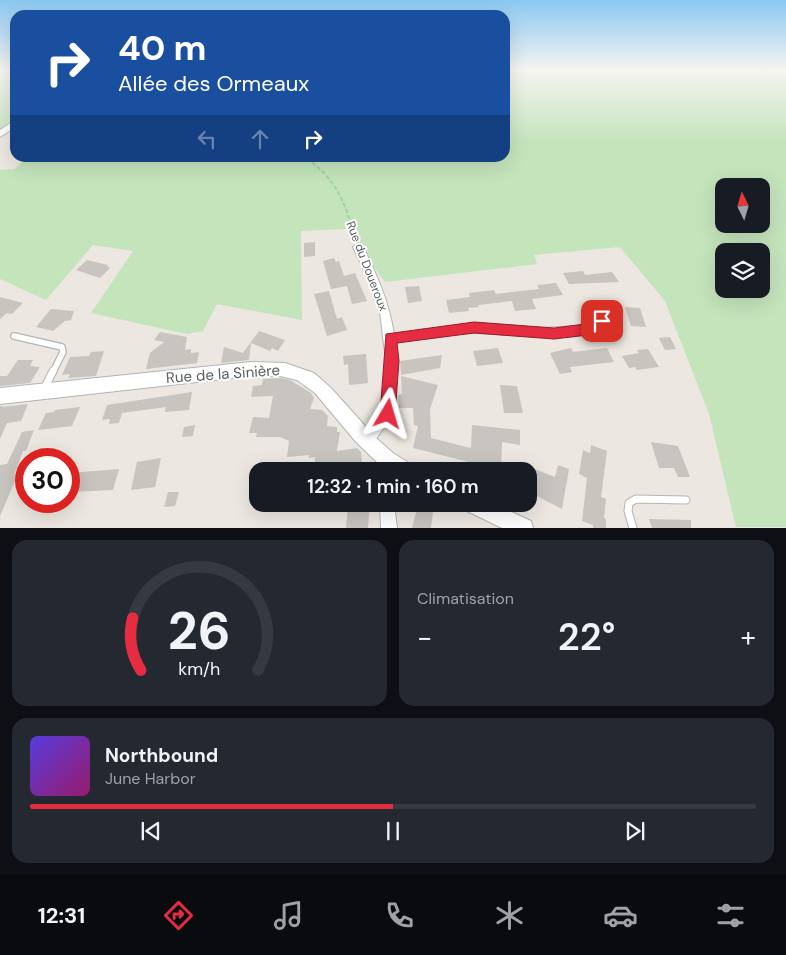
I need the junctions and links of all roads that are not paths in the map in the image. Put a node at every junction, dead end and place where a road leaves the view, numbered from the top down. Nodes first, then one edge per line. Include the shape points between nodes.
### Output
1 (358, 247) road end
2 (602, 321) dead end
3 (14, 336) dead end
4 (390, 338) junction
5 (42, 391) junction
6 (0, 396) edge
7 (366, 441) junction
8 (389, 462) edge
9 (686, 500) dead end
10 (388, 512) edge
11 (491, 512) edge
12 (389, 528) edge
13 (524, 528) edge
14 (633, 528) edge

1 - 4 street, Rue du Doueroux via 375,283
2 - 4 street via 596,328 554,333 474,328
3 - 5 lane via 62,347 63,352
4 - 7 street, Rue du Doueroux via 392,361 388,414
5 - 6 street, Rue de la Sinière
5 - 7 street, Rue de la Sinière via 251,369 288,370 308,377 320,387
7 - 8 street, Rue de la Sinière
9 - 14 lane via 636,499 629,503 628,511
10 - 12 street
11 - 13 street

